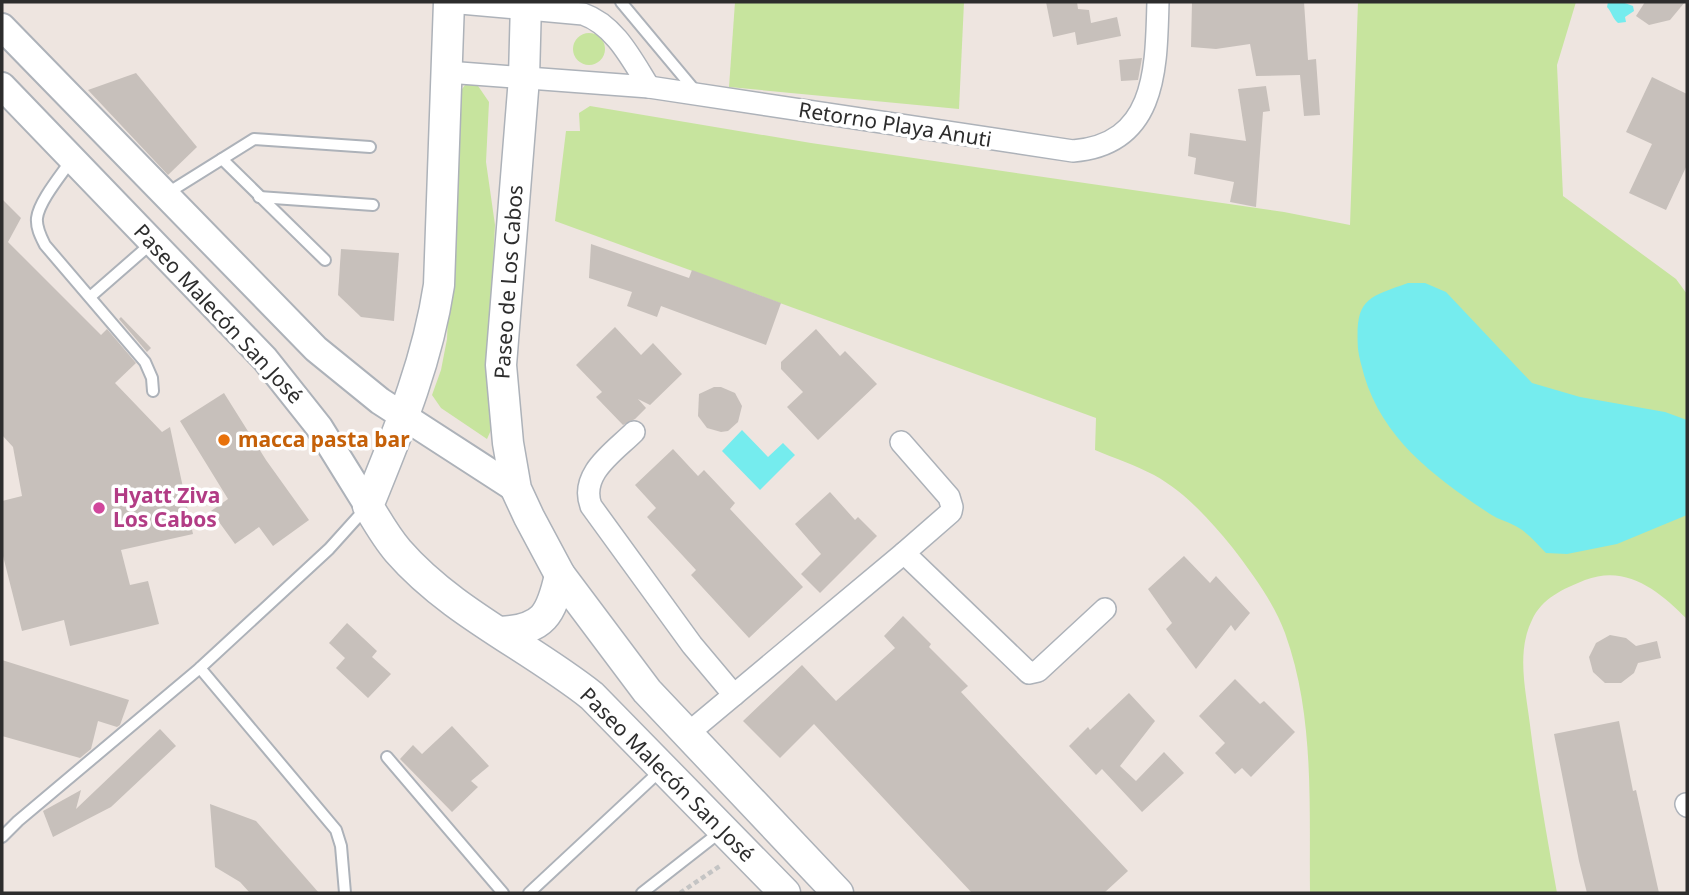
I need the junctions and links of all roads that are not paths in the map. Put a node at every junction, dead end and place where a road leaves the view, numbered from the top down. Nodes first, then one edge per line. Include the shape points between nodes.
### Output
1 (440, 2) edge
2 (449, 2) edge
3 (621, 2) edge
4 (1158, 2) edge
5 (539, 6) edge
6 (2, 27) edge
7 (447, 72) junction
8 (524, 78) junction
9 (2, 86) edge
10 (649, 88) junction
11 (699, 95) junction
12 (370, 148) dead end
13 (72, 159) junction
14 (222, 159) junction
15 (164, 195) junction
16 (259, 197) junction
17 (373, 205) dead end
18 (153, 243) junction
19 (325, 260) dead end
20 (90, 297) junction
21 (153, 391) dead end
22 (404, 417) junction
23 (634, 432) dead end
24 (901, 442) dead end
25 (516, 489) junction
26 (368, 506) junction
27 (904, 553) junction
28 (560, 575) junction
29 (1105, 609) dead end
30 (501, 632) junction
31 (200, 668) junction
32 (647, 691) joint
33 (734, 695) junction
34 (686, 735) junction
35 (387, 757) dead end
36 (663, 769) junction
37 (723, 831) junction
38 (2, 837) edge
39 (345, 893) edge
40 (503, 893) edge
41 (529, 893) edge
42 (642, 893) edge
43 (785, 893) edge
44 (838, 893) edge

1 - 2 lane
2 - 5 street
2 - 7 main road
3 - 11 lane
4 - 11 street, Retorno Playa Anuti via 1154,78 1147,102 1121,134 1090,150
5 - 8 main road, Paseo de Los Cabos
5 - 10 street via 597,19 619,41
6 - 15 street, Paseo Malecón San José
7 - 8 street, Retorno Playa Anuti
7 - 22 main road via 439,285 432,329
8 - 10 street, Retorno Playa Anuti
8 - 25 main road, Paseo de Los Cabos via 501,365
9 - 13 street, Paseo Malecón San José
10 - 11 street, Retorno Playa Anuti
12 - 14 lane via 260,139
13 - 18 street, Paseo Malecón San José
13 - 20 lane via 40,208 38,232
14 - 15 lane
14 - 16 lane
15 - 22 street, Paseo Malecón San José via 316,349
16 - 17 lane
16 - 19 lane
18 - 20 lane
18 - 26 street, Paseo Malecón San José via 287,384
20 - 21 lane via 149,369
22 - 25 street, Paseo Malecón San José
22 - 26 main road
23 - 33 street via 590,477 587,497 692,645
24 - 27 street via 949,497 952,507
25 - 28 main road, Paseo de Los Cabos
26 - 30 main road, Paseo Malecón San José via 398,551 425,579
26 - 31 lane via 330,549
27 - 29 street via 1029,673 1038,671
27 - 33 street
28 - 30 main road via 547,615 534,626
28 - 32 main road, Paseo de Los Cabos
30 - 36 main road, Paseo Malecón San José via 592,696
31 - 38 lane
31 - 39 lane via 336,830
32 - 34 main road, Paseo Malecón San José
33 - 34 street
34 - 44 main road, Paseo Malecón San José
35 - 40 lane
36 - 37 main road, Paseo Malecón San José
36 - 41 lane
37 - 42 lane
37 - 43 main road, Paseo Malecón San José

